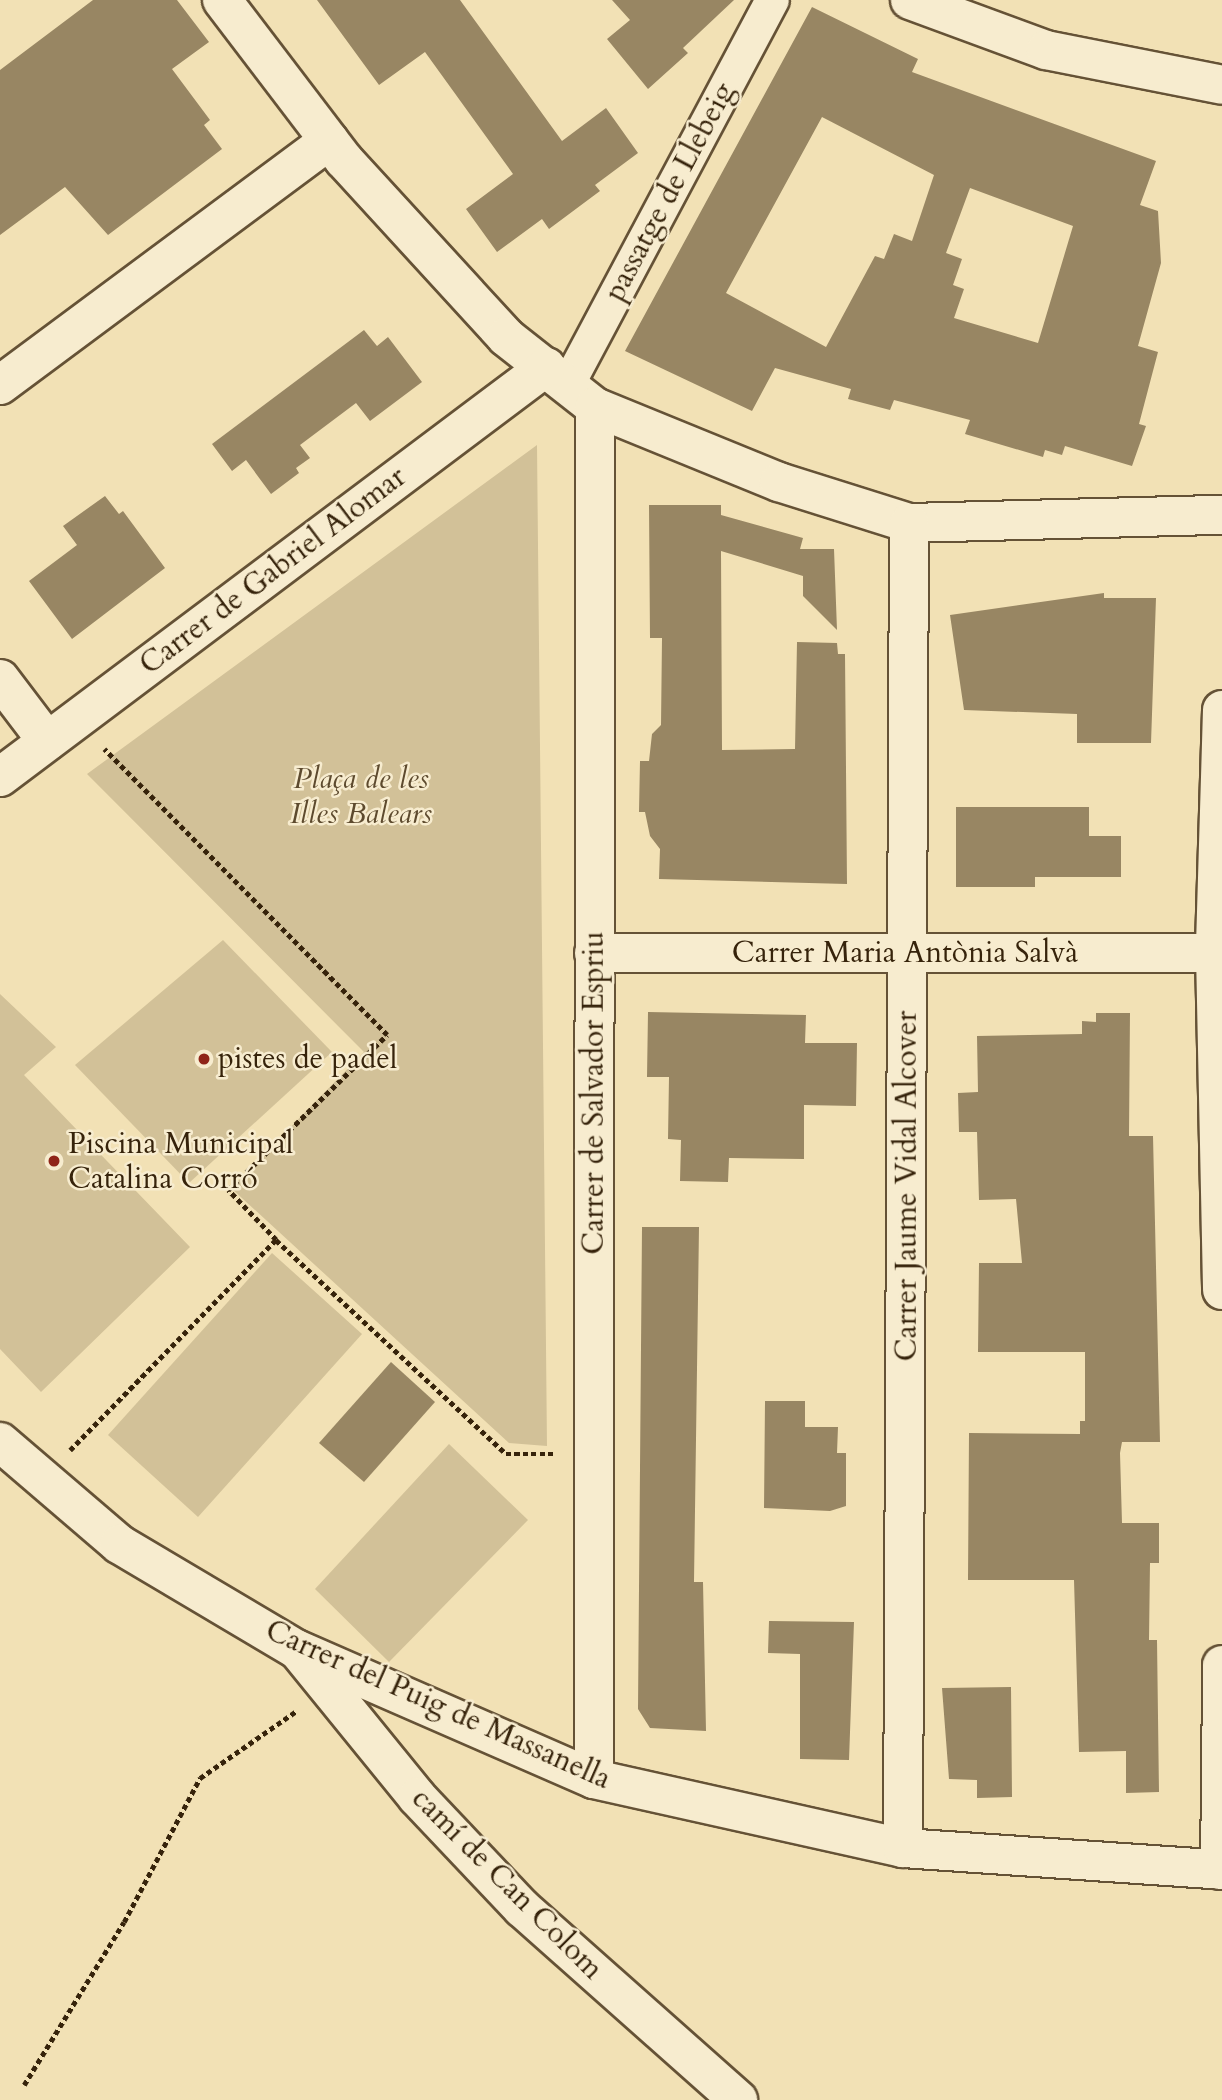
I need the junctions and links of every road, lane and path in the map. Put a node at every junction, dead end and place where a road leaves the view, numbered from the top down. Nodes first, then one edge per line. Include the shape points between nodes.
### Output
1 (222, 0) edge
2 (772, 0) edge
3 (910, 0) edge
4 (1222, 85) edge
5 (328, 141) junction
6 (0, 385) edge
7 (570, 386) junction
8 (1222, 515) edge
9 (909, 523) junction
10 (0, 679) edge
11 (1222, 710) edge
12 (61, 731) junction
13 (0, 776) edge
14 (908, 952) junction
15 (594, 953) junction
16 (1219, 953) edge
17 (276, 1240) junction
18 (1222, 1290) edge
19 (0, 1442) edge
20 (594, 1454) junction
21 (42, 1478) junction
22 (296, 1649) junction
23 (1222, 1665) edge
24 (335, 1697) junction
25 (594, 1779) junction
26 (903, 1849) junction
27 (1221, 1870) edge
28 (24, 2085) dead end
29 (738, 2100) edge

1 - 5 street
2 - 7 street, passatge de Llebeig
3 - 4 street via 1046,50
5 - 6 street
5 - 7 street via 506,337
7 - 9 street via 779,482
7 - 12 street, Carrer de Gabriel Alomar
7 - 15 street, Carrer de Salvador Espriu
8 - 9 street
9 - 14 street, Carrer Jaume Vidal Alcover
10 - 12 street
11 - 16 street
12 - 13 street, Carrer de Gabriel Alomar
12 - 17 path via 387,1035 228,1190
14 - 15 street, Carrer Maria Antònia Salvà
14 - 16 street, Carrer Maria Antònia Salvà
14 - 26 street, Carrer Jaume Vidal Alcover
15 - 20 street, Carrer de Salvador Espriu
16 - 18 street
17 - 20 path via 506,1454
17 - 21 path
19 - 21 street, Carrer del Puig de Massanella
20 - 25 street, Carrer de Salvador Espriu
21 - 22 street, Carrer del Puig de Massanella via 119,1544
22 - 24 street, camí de Can Colom
22 - 25 street, Carrer del Puig de Massanella
23 - 27 street
24 - 28 path via 290,1714 200,1778 124,1922
24 - 29 street, camí de Can Colom via 417,1797 522,1908
25 - 26 street, Carrer del Puig de Massanella
26 - 27 street, Carrer del Puig de Massanella

